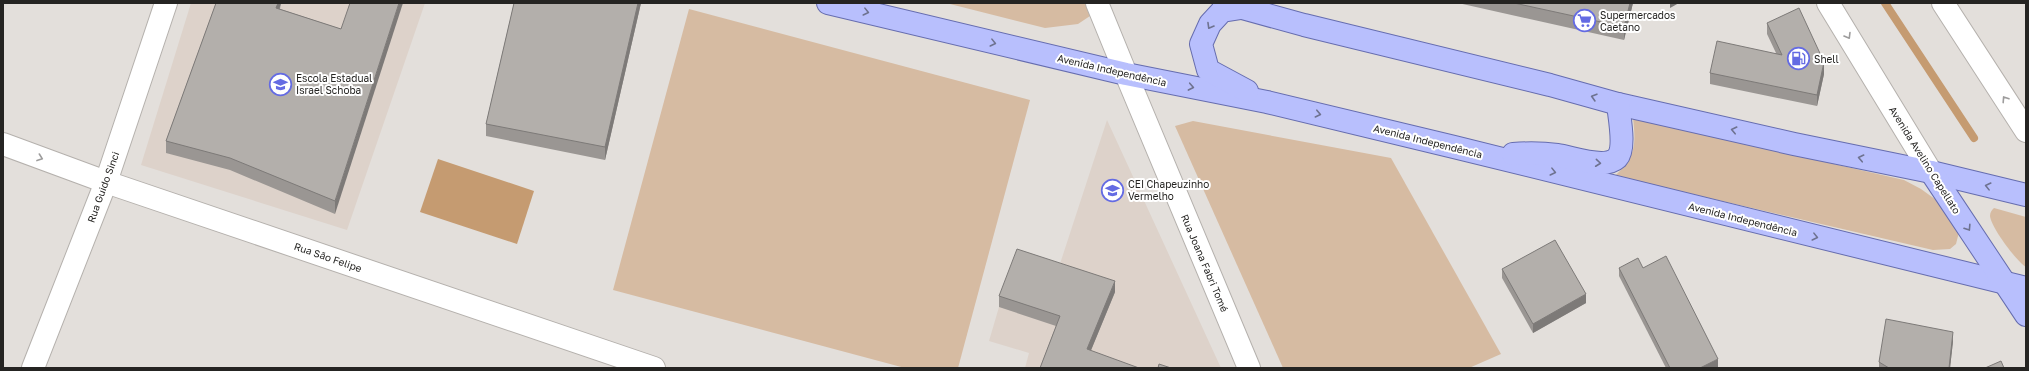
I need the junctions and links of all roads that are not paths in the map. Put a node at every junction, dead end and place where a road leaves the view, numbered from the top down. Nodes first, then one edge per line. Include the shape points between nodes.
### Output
1 (166, 3) edge
2 (828, 3) edge
3 (1097, 3) edge
4 (1828, 3) edge
5 (1943, 3) edge
6 (1232, 5) edge
7 (1126, 74) junction
8 (1267, 102) junction
9 (1618, 104) junction
10 (2026, 131) edge
11 (3, 144) edge
12 (1490, 157) junction
13 (1931, 172) junction
14 (106, 182) junction
15 (2026, 195) edge
16 (2005, 284) junction
17 (2026, 288) edge
18 (2026, 315) edge
19 (33, 368) edge
20 (654, 368) edge
21 (1249, 368) edge

1 - 14 street, Rua Guido Sinci
2 -> 7 main road, Avenida Independência
3 - 7 street, Rua Joana Fabri Tomé
4 -> 13 street, Avenida Avelino Capellato
10 -> 5 street
6 -> 8 main road via 1210,24 1201,44 1208,70
9 -> 6 main road via 1550,84 1304,26
7 -> 8 main road, Avenida Independência
7 - 21 street, Rua Joana Fabri Tomé
8 -> 12 main road, Avenida Independência
12 -> 9 main road via 1524,153 1556,155 1608,164 1618,158 1621,146
13 -> 9 main road
11 -> 14 street, Rua São Felipe
12 -> 16 main road, Avenida Independência
15 -> 13 main road
13 -> 16 main road, Avenida Avelino Capellato
14 - 19 street, Rua Guido Sinci
14 - 20 street, Rua São Felipe
16 - 17 main road, Avenida Independência
16 - 18 main road, Avenida Avelino Capellato

